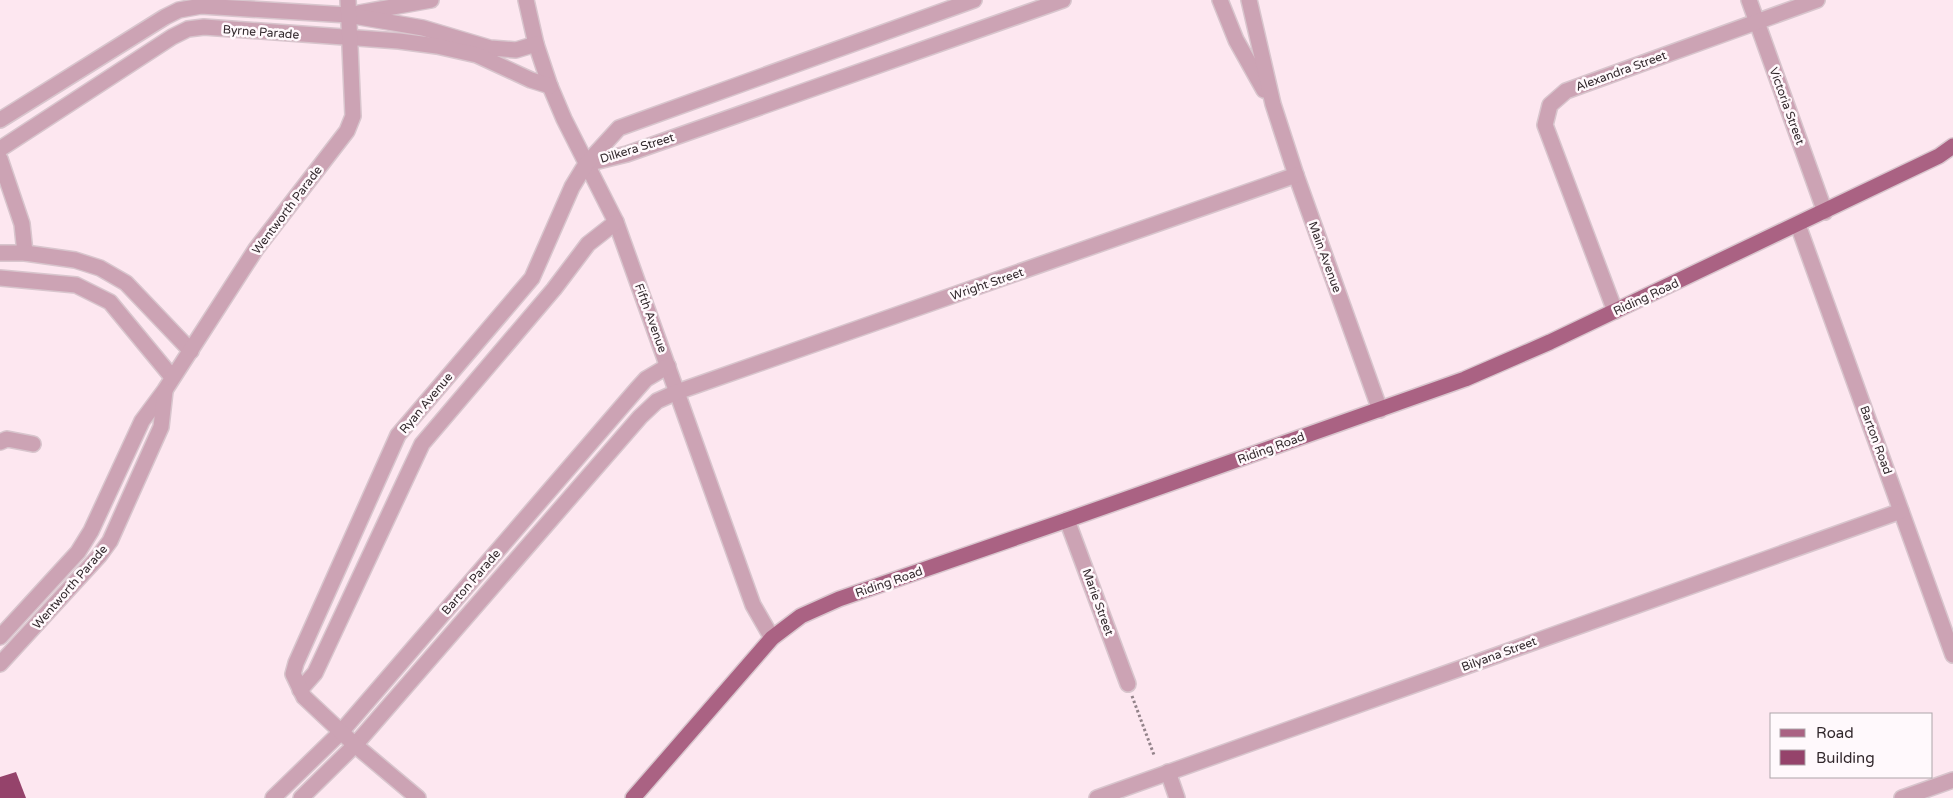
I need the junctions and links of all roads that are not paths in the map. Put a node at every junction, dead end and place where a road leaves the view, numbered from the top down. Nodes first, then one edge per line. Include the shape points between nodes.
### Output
1 (431, 0) edge
2 (526, 0) edge
3 (974, 0) edge
4 (1063, 0) edge
5 (1220, 0) edge
6 (1249, 0) edge
7 (1748, 0) edge
8 (1818, 0) edge
9 (348, 7) edge
10 (1756, 22) junction
11 (348, 38) junction
12 (536, 44) junction
13 (550, 86) junction
14 (1273, 104) junction
15 (0, 120) edge
16 (1953, 146) edge
17 (0, 149) edge
18 (0, 159) edge
19 (586, 164) junction
20 (1296, 175) junction
21 (1825, 212) junction
22 (616, 222) junction
23 (1798, 225) junction
24 (0, 253) edge
25 (25, 253) junction
26 (0, 278) edge
27 (1615, 311) junction
28 (191, 351) junction
29 (668, 366) junction
30 (169, 383) junction
31 (677, 392) junction
32 (1380, 410) junction
33 (0, 442) edge
34 (33, 444) dead end
35 (1901, 511) junction
36 (1068, 520) junction
37 (0, 637) edge
38 (772, 638) junction
39 (1953, 655) edge
40 (0, 664) edge
41 (1128, 684) road end
42 (300, 690) junction
43 (342, 732) junction
44 (355, 745) junction
45 (1168, 772) junction
46 (1953, 780) edge
47 (273, 798) edge
48 (301, 798) edge
49 (418, 798) edge
50 (633, 798) edge
51 (1097, 798) edge
52 (1177, 798) edge
53 (1902, 798) edge

1 - 9 street, Byrne Parade
2 - 12 street, Fifth Avenue
3 - 19 street, Dilkera Street via 620,128
4 - 19 street, Dilkera Street via 628,154
5 - 14 street, Main Avenue via 1236,40
6 - 14 street, Main Avenue
7 - 10 street, Victoria Street
8 - 10 street, Alexandra Street
9 - 11 street, Wentworth Parade
9 - 12 street, Byrne Parade via 490,48 516,50
9 - 15 street, Byrne Parade via 201,6 179,10
10 - 21 street, Victoria Street
10 - 27 street, Alexandra Street via 1566,91 1550,105 1545,125
11 - 13 street, Byrne Parade via 399,40 476,55
11 - 17 street, Byrne Parade via 188,29
11 - 28 street, Wentworth Parade via 353,116 347,131 256,249
12 - 13 street, Fifth Avenue
13 - 19 street, Fifth Avenue
14 - 20 street, Main Avenue
16 - 21 main road, Riding Road
18 - 25 street via 22,224
19 - 22 street, Fifth Avenue
19 - 42 street, Ryan Avenue via 572,187 532,278 398,435 296,663 293,674
20 - 31 street, Wright Street
20 - 32 street, Main Avenue
21 - 23 main road, Riding Road
22 - 29 street, Fifth Avenue
22 - 42 street, Ryan Avenue via 588,244 554,289 422,444 315,673
23 - 27 main road, Riding Road
23 - 35 street, Barton Road
24 - 25 street
25 - 28 street via 75,260 100,268 126,283
26 - 30 street via 76,285 110,302
27 - 32 main road, Riding Road via 1464,379
28 - 30 street, Wentworth Parade
29 - 31 street, Fifth Avenue
29 - 43 street, Barton Parade via 646,379 637,389
30 - 37 street, Wentworth Parade via 142,421 78,552
30 - 40 street, Wentworth Parade via 161,427 110,541
31 - 38 street, Fifth Avenue via 753,605
31 - 44 street, Barton Parade via 657,401 640,417
32 - 36 main road, Riding Road
33 - 34 street via 7,439
35 - 39 street, Barton Road
35 - 45 street, Bilyana Street
36 - 38 main road, Riding Road via 839,599 801,616
36 - 41 street, Marie Street
38 - 50 main road, Riding Road
42 - 43 street, Ryan Avenue via 312,706
43 - 44 street, Ryan Avenue
43 - 47 street, Barton Parade
44 - 48 street, Barton Parade
44 - 49 street, Ryan Avenue
45 - 51 street, Bilyana Street
45 - 52 street
46 - 53 street

